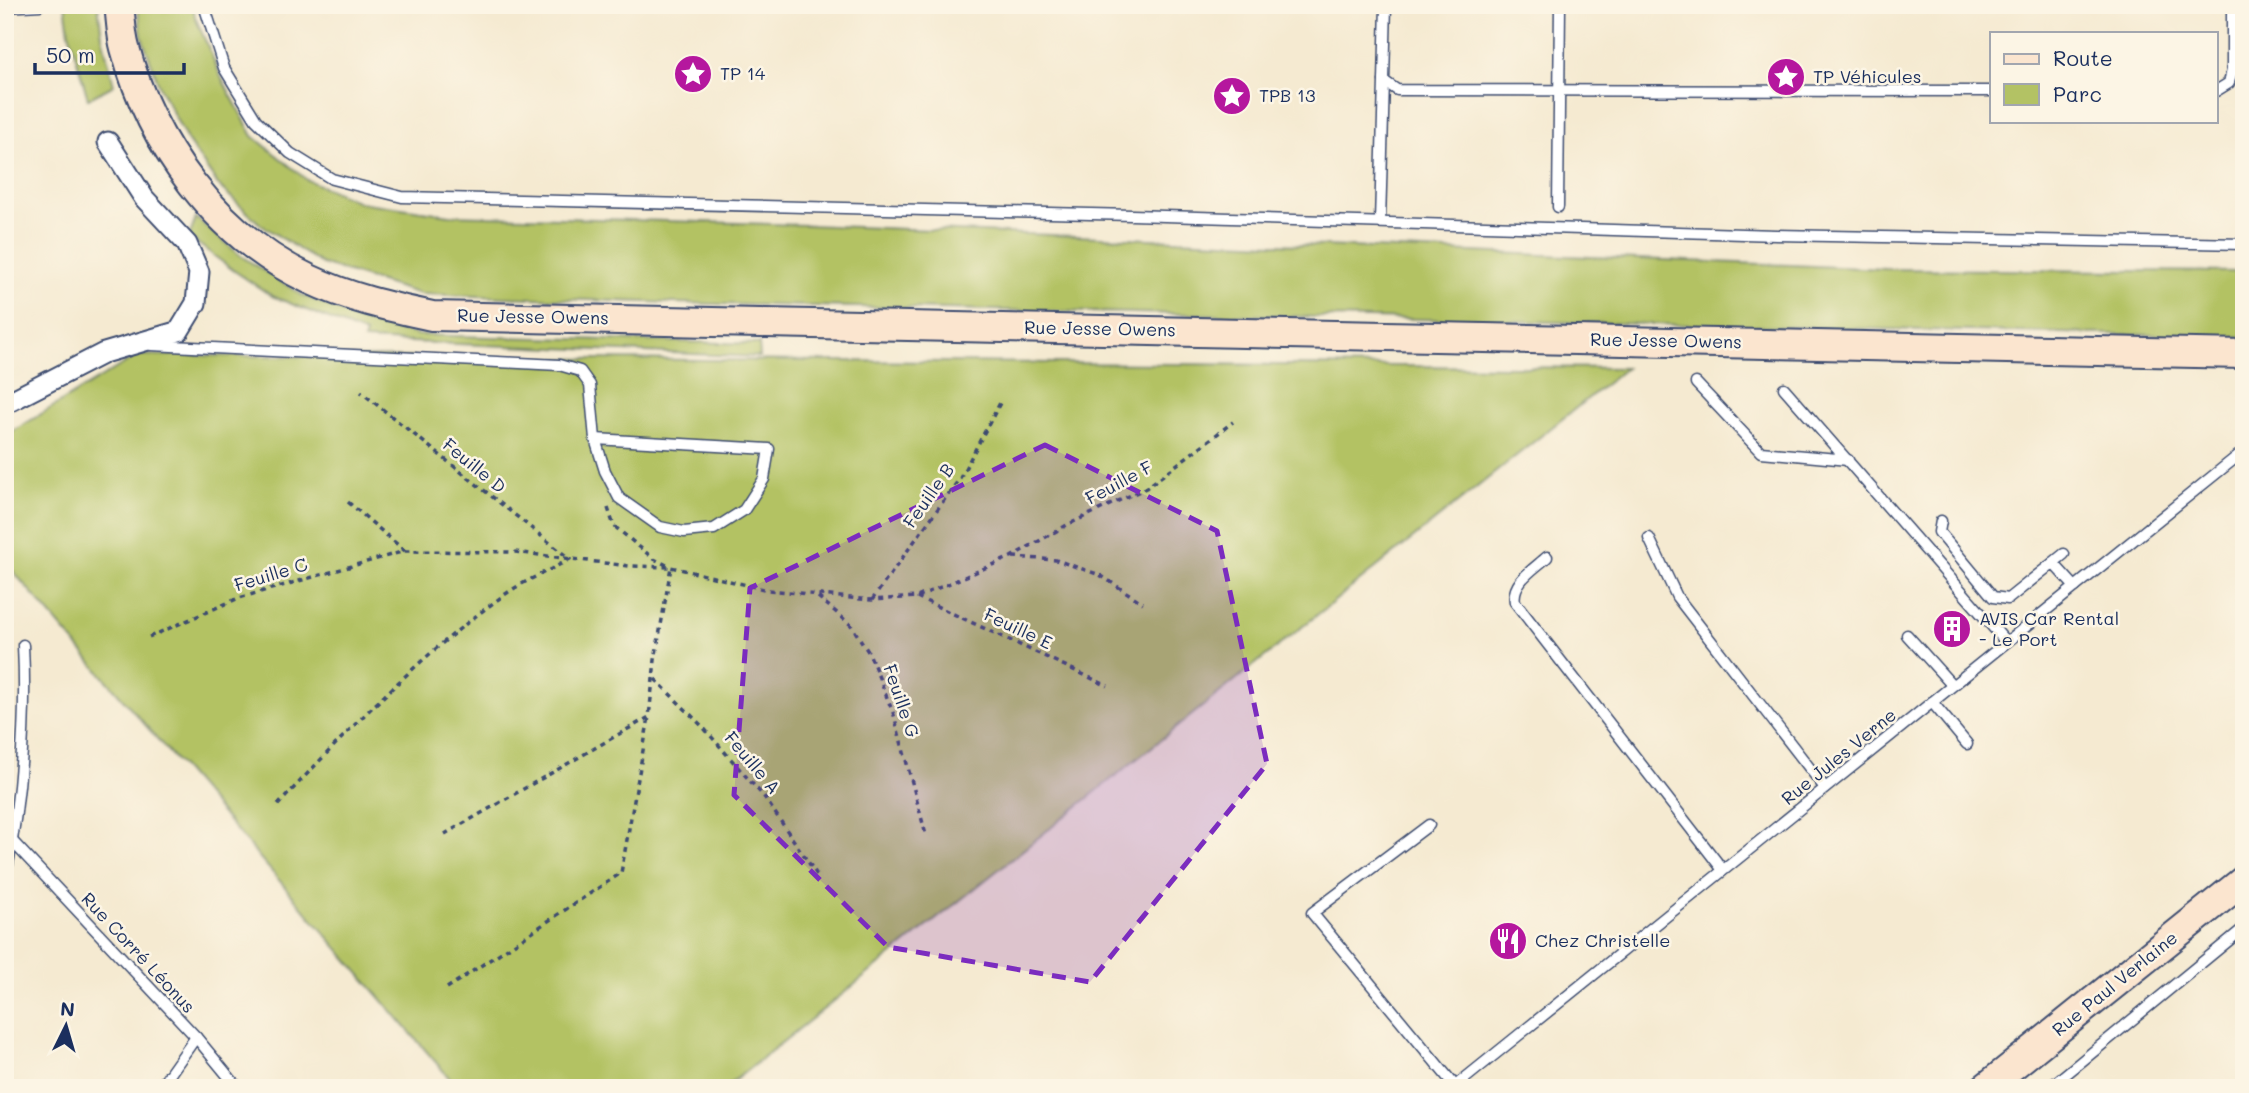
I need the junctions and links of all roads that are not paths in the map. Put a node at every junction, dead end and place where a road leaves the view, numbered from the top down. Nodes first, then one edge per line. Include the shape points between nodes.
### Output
1 (40, 5) edge
2 (119, 5) edge
3 (204, 5) edge
4 (1386, 5) edge
5 (1560, 5) edge
6 (2232, 5) edge
7 (5, 8) edge
8 (1384, 82) junction
9 (1559, 90) junction
10 (2218, 90) edge
11 (1990, 91) edge
12 (108, 142) dead end
13 (1558, 207) dead end
14 (1380, 222) junction
15 (2244, 244) edge
16 (136, 345) junction
17 (2244, 354) edge
18 (1696, 383) dead end
19 (1784, 388) dead end
20 (5, 404) edge
21 (595, 439) junction
22 (2244, 451) edge
23 (1848, 460) junction
24 (1941, 521) dead end
25 (1649, 538) dead end
26 (2064, 554) dead end
27 (1547, 557) dead end
28 (2053, 563) junction
29 (2075, 587) junction
30 (1907, 635) dead end
31 (2006, 642) junction
32 (23, 645) dead end
33 (1952, 685) junction
34 (1932, 702) junction
35 (1967, 744) dead end
36 (1825, 788) junction
37 (1429, 825) dead end
38 (9, 842) edge
39 (1723, 870) junction
40 (2244, 880) edge
41 (5, 881) edge
42 (2244, 928) edge
43 (196, 1037) junction
44 (1454, 1087) edge
45 (160, 1088) edge
46 (238, 1088) edge
47 (1985, 1088) edge
48 (2049, 1088) edge

1 - 7 lane
2 - 17 main road, Rue Jesse Owens via 124,46 143,102 174,162 210,205 252,245 308,279 363,301 432,316
3 - 14 lane via 224,68 256,120 273,137 332,179 402,197
4 - 8 lane
5 - 9 lane
6 - 10 lane via 2232,70 2229,83
8 - 9 lane via 1397,90
8 - 14 lane
9 - 11 lane
9 - 13 lane
12 - 16 street via 144,198 187,244 199,272 196,303 179,331
14 - 15 lane
16 - 20 street via 104,353
16 - 21 lane via 559,365 580,371 590,385
18 - 23 lane via 1761,452
19 - 23 lane
21 - 21 lane via 620,498 660,527 684,531 714,528 744,510 764,479 769,449
22 - 29 lane, Rue Jules Verne
23 - 31 lane
24 - 28 lane via 1939,531 1993,597 2008,599
25 - 36 lane via 1677,597
26 - 28 lane
27 - 39 lane via 1519,582 1513,594 1515,602
28 - 29 lane
29 - 31 lane, Rue Jules Verne
30 - 33 lane
31 - 33 lane, Rue Jules Verne
32 - 38 lane via 22,757
33 - 34 lane, Rue Jules Verne
34 - 35 lane
34 - 36 lane, Rue Jules Verne
36 - 39 lane, Rue Jules Verne
37 - 44 lane via 1312,913
38 - 41 lane
38 - 43 lane, Rue Corré Léonus
39 - 44 lane, Rue Jules Verne
40 - 47 main road, Rue Paul Verlaine
42 - 48 lane
43 - 45 lane
43 - 46 lane, Rue Corré Léonus

